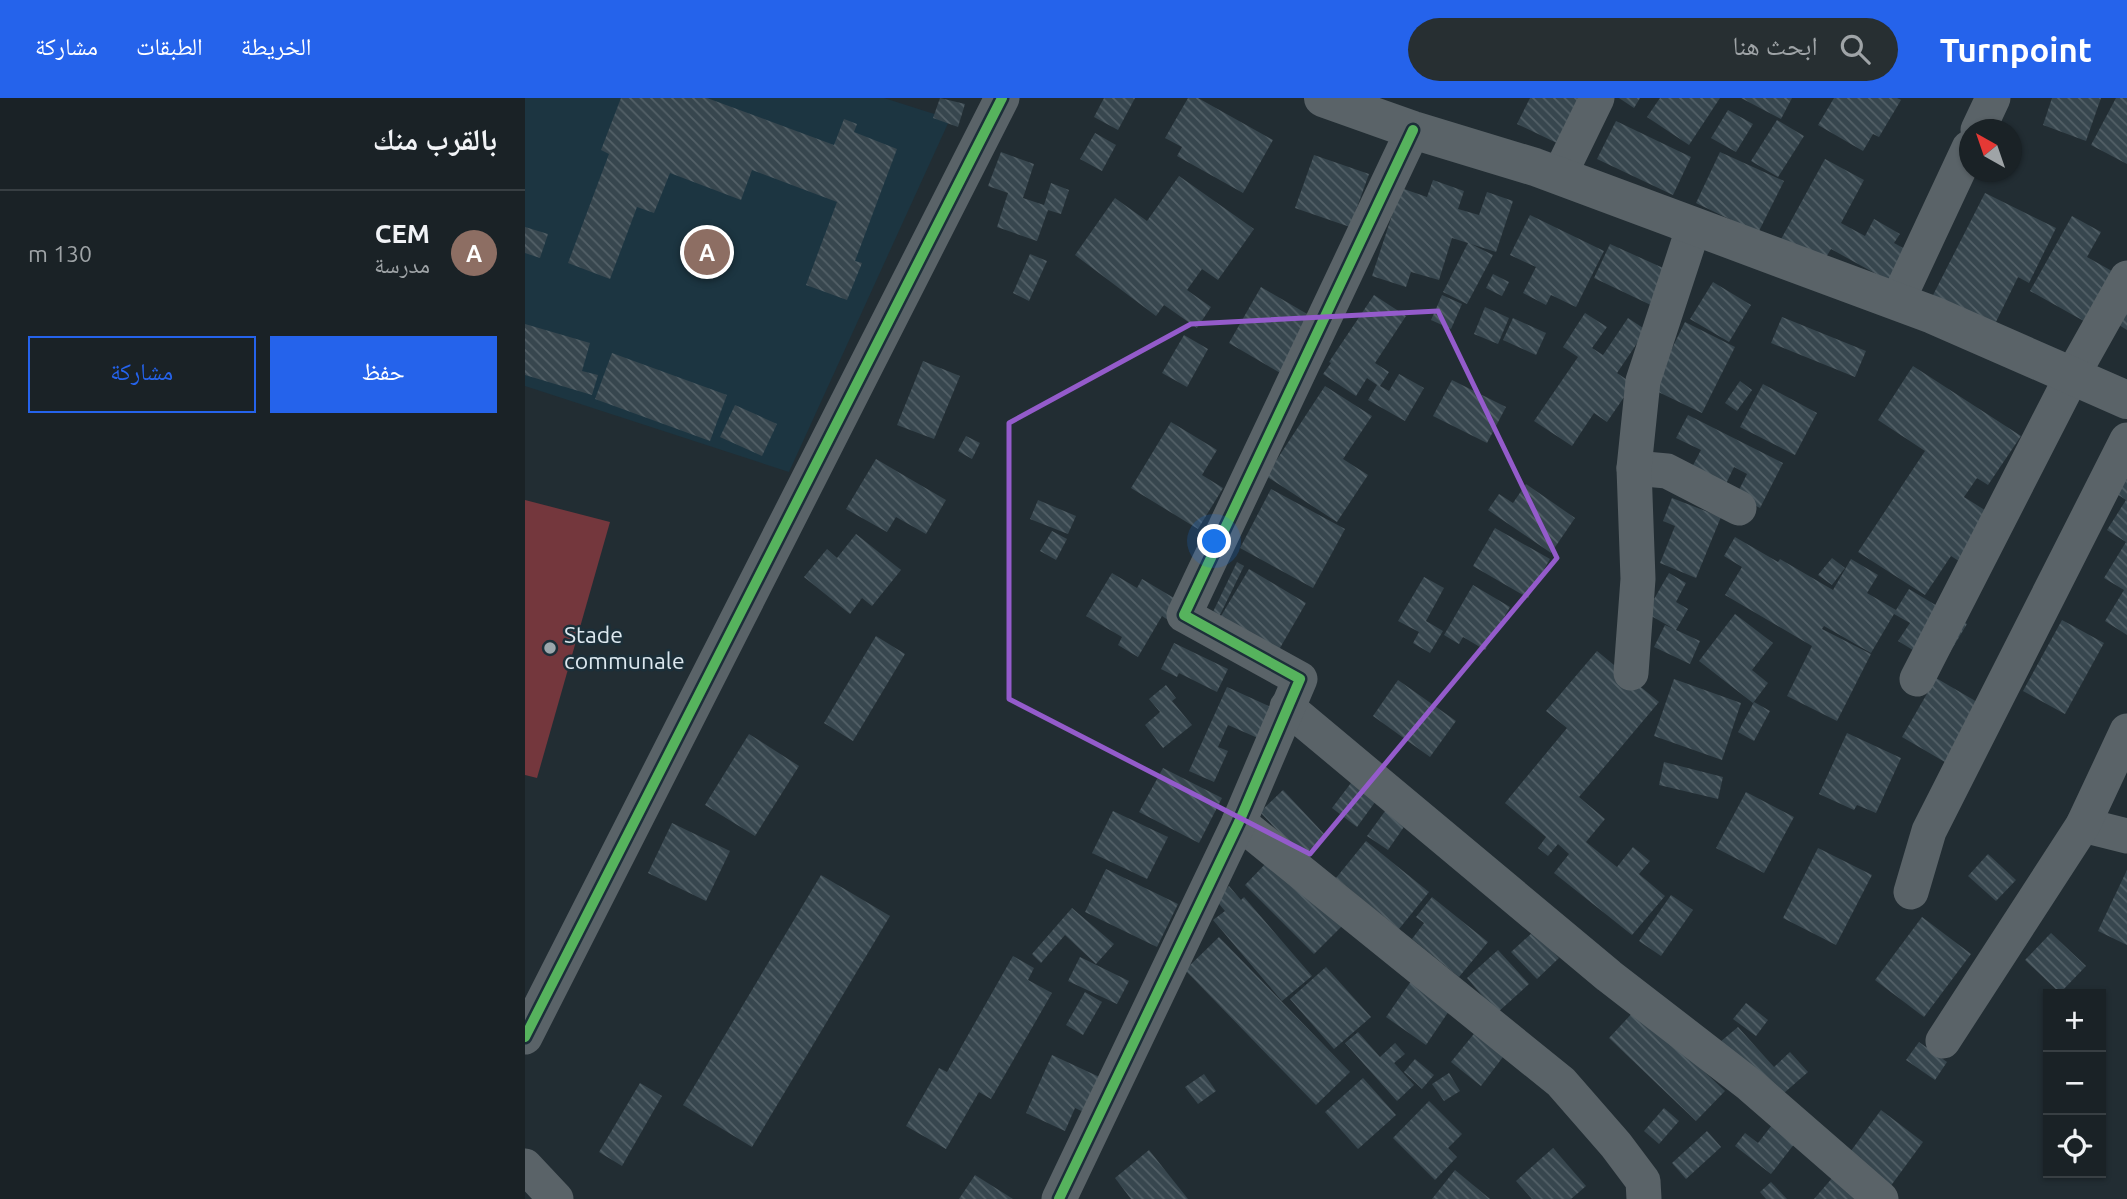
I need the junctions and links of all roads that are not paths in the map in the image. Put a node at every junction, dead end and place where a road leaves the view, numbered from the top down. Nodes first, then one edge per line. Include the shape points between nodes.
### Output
1 (1002, 98) edge
2 (1323, 98) edge
3 (1597, 98) edge
4 (1993, 98) edge
5 (1983, 119) edge
6 (1413, 130) junction
7 (1959, 169) edge
8 (1559, 176) junction
9 (1694, 226) junction
10 (2127, 278) edge
11 (1897, 302) junction
12 (2072, 376) junction
13 (2127, 400) edge
14 (2127, 440) edge
15 (1634, 468) junction
16 (1739, 508) dead end
17 (1631, 673) dead end
18 (1917, 680) dead end
19 (1287, 707) junction
20 (2127, 731) edge
21 (1239, 822) junction
22 (2083, 825) junction
23 (2127, 836) edge
24 (1912, 892) dead end
25 (525, 1037) edge
26 (1943, 1041) dead end
27 (525, 1166) edge
28 (556, 1199) edge
29 (1059, 1199) edge
30 (1644, 1199) edge
31 (1881, 1199) edge

1 - 25 street
2 - 6 main road
3 - 8 street
4 - 5 street
6 - 8 main road
6 - 19 street via 1184,615 1300,679
7 - 11 street
8 - 9 main road
9 - 11 main road
9 - 15 street via 1643,381
10 - 12 street
11 - 12 main road
12 - 13 main road
12 - 18 street
14 - 24 street via 1929,831
15 - 16 street via 1667,471
15 - 17 street via 1638,579
19 - 21 street
19 - 31 street via 1609,976 1750,1085
20 - 22 street
21 - 29 street
21 - 30 street via 1561,1082 1643,1181
22 - 23 street
22 - 26 street
27 - 28 street

